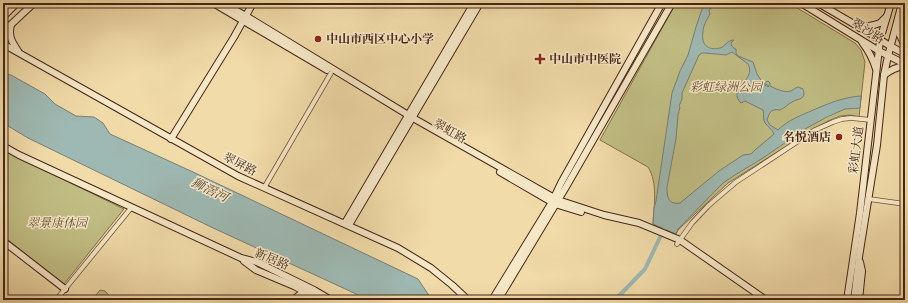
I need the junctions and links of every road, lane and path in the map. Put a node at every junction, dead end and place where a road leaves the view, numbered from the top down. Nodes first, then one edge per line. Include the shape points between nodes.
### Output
1 (6, 3) edge
2 (18, 3) edge
3 (34, 3) edge
4 (212, 3) edge
5 (223, 3) edge
6 (253, 3) edge
7 (474, 3) edge
8 (480, 3) edge
9 (662, 3) edge
10 (672, 3) edge
11 (801, 3) edge
12 (818, 3) edge
13 (891, 3) edge
14 (902, 3) edge
15 (3, 6) edge
16 (887, 16) junction
17 (3, 17) edge
18 (244, 19) junction
19 (897, 21) junction
20 (11, 25) junction
21 (860, 28) junction
22 (3, 32) edge
23 (860, 39) junction
24 (880, 40) junction
25 (3, 44) edge
26 (890, 46) junction
27 (905, 46) edge
28 (879, 51) junction
29 (18, 53) junction
30 (905, 54) edge
31 (888, 56) junction
32 (905, 65) edge
33 (876, 72) junction
34 (331, 73) junction
35 (884, 75) junction
36 (409, 118) junction
37 (871, 120) junction
38 (171, 139) junction
39 (3, 146) edge
40 (264, 188) junction
41 (869, 199) junction
42 (555, 201) junction
43 (905, 204) edge
44 (131, 208) junction
45 (347, 224) junction
46 (676, 241) junction
47 (3, 242) edge
48 (65, 289) junction
49 (307, 290) junction
50 (757, 298) edge
51 (855, 299) edge
52 (56, 300) edge
53 (294, 300) edge
54 (298, 300) edge
55 (321, 300) edge
56 (331, 300) edge
57 (468, 300) edge
58 (492, 300) edge
59 (498, 300) edge
60 (766, 300) edge
61 (847, 300) edge

1 - 15 street
2 - 17 street
3 - 20 street
4 - 18 street, 翠虹路
5 - 18 street, 翠虹路
6 - 18 street
7 - 36 street
8 - 36 street
9 - 42 street
10 - 42 street
11 - 23 street, 翠沙路
12 - 21 street, 翠沙路
13 - 16 street, 彩虹大道
14 - 19 street, 彩虹大道
16 - 21 street via 880,23
16 - 24 street, 彩虹大道
18 - 34 street, 翠虹路
18 - 36 street, 翠虹路
18 - 38 street
19 - 26 street, 彩虹大道
19 - 27 street
20 - 22 street
20 - 29 street via 10,36
21 - 24 street, 翠沙路
23 - 28 street, 翠沙路
23 - 33 street via 869,52
24 - 26 street, 翠沙路
24 - 28 street, 彩虹大道
25 - 29 street, 翠屏路
26 - 30 street, 翠沙路
26 - 31 street, 彩虹大道
28 - 31 street, 翠沙路
28 - 33 street, 彩虹大道
29 - 38 street, 翠屏路
31 - 32 street, 翠沙路
31 - 35 street, 彩虹大道
32 - 35 street via 896,67
33 - 37 street, 彩虹大道
34 - 36 street, 翠虹路
34 - 40 street
35 - 41 street, 彩虹大道
36 - 42 street, 翠虹路
36 - 45 street
37 - 46 street via 842,119 815,130 736,182 692,222
37 - 61 street, 彩虹大道
38 - 40 street, 翠屏路
39 - 44 street, 新居路
40 - 45 street, 翠屏路
41 - 43 street
41 - 51 street, 彩虹大道
42 - 46 street, 翠虹路 via 639,223
42 - 58 street
42 - 59 street
44 - 48 street
44 - 49 street, 新居路 via 241,258 256,270
45 - 57 street, 翠屏路 via 415,258 442,276
46 - 50 street, 翠虹路 via 691,248
47 - 48 street
48 - 52 street
49 - 53 street
49 - 54 street
49 - 55 street, 新居路
49 - 56 street, 新居路
50 - 60 street, 翠虹路

